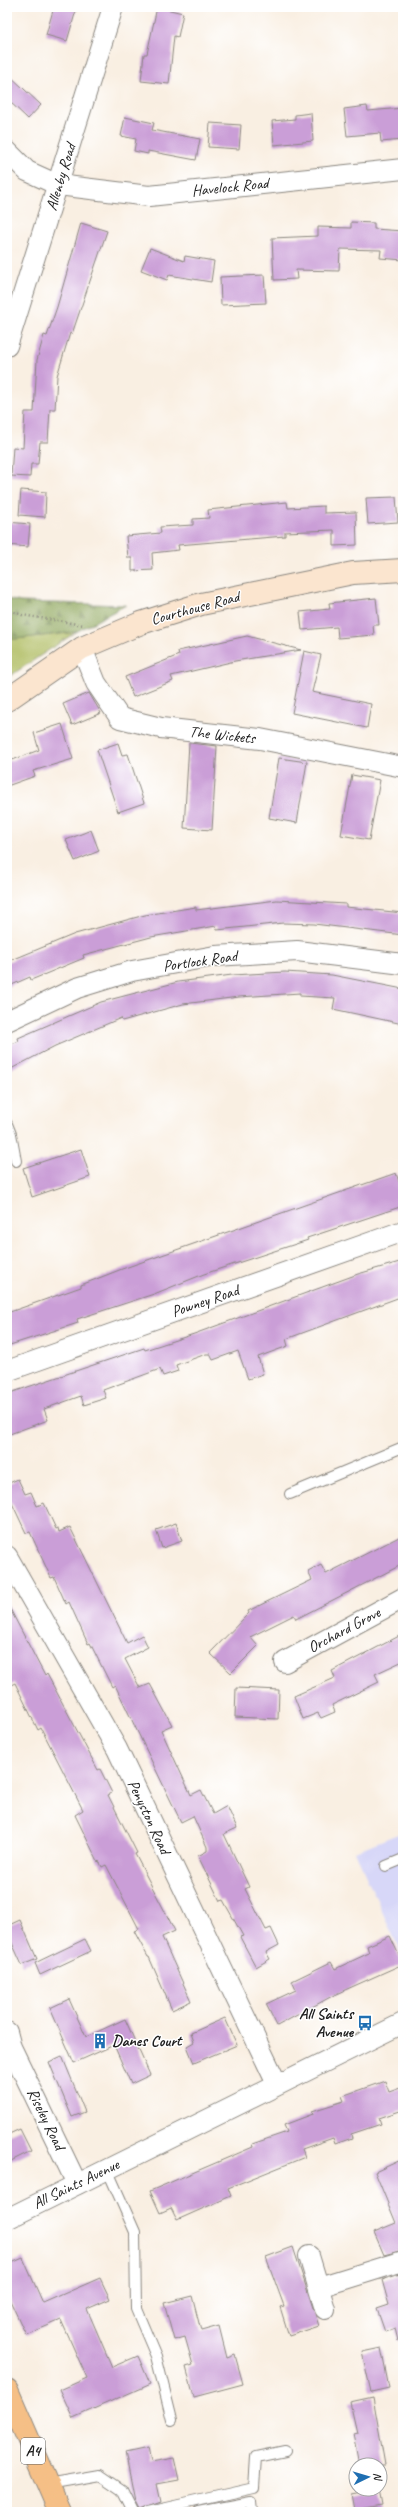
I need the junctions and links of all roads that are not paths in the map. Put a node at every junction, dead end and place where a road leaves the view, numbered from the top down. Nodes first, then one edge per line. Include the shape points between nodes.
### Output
1 (113, 7) edge
2 (7, 151) edge
3 (403, 170) edge
4 (58, 185) junction
5 (7, 346) edge
6 (403, 570) edge
7 (82, 648) junction
8 (7, 700) edge
9 (403, 767) edge
10 (403, 964) edge
11 (7, 1021) edge
12 (7, 1124) edge
13 (16, 1161) dead end
14 (403, 1231) edge
15 (7, 1371) edge
16 (403, 1447) edge
17 (290, 1494) dead end
18 (7, 1556) edge
19 (403, 1598) edge
20 (285, 1662) dead end
21 (403, 1859) edge
22 (386, 1866) dead end
23 (403, 2023) edge
24 (7, 2032) edge
25 (277, 2084) junction
26 (108, 2169) junction
27 (77, 2184) junction
28 (7, 2219) edge
29 (309, 2256) dead end
30 (403, 2261) edge
31 (319, 2287) junction
32 (325, 2309) dead end
33 (7, 2390) edge
34 (172, 2420) dead end
35 (285, 2451) dead end
36 (48, 2484) junction
37 (60, 2512) edge
38 (133, 2512) edge
39 (148, 2512) edge
40 (199, 2512) edge
41 (252, 2512) edge

1 - 4 street, Allenby Road
2 - 4 street, Havelock Road via 27,171
3 - 4 street, Havelock Road via 149,196
4 - 5 street, Allenby Road
6 - 7 street, Courthouse Road via 353,573 201,604 141,623
7 - 8 street, Courthouse Road
7 - 9 street, The Wickets via 96,683 120,718 161,728 260,739
10 - 11 street, Portlock Road via 297,951 215,956 132,971 77,988
12 - 13 lane via 12,1134
14 - 15 street, Powney Road
16 - 17 lane
18 - 25 street, Penyston Road via 118,1749
19 - 20 street, Orchard Grove
21 - 22 lane
23 - 25 street, All Saints Avenue
24 - 27 street, Riseley Road via 11,2047
25 - 26 street, All Saints Avenue
26 - 27 street, All Saints Avenue
26 - 34 lane via 135,2232 136,2309 156,2356
27 - 28 street, All Saints Avenue
29 - 31 street
30 - 31 street
31 - 32 street
33 - 36 main road, A4
35 - 39 lane via 256,2457 254,2488
36 - 37 main road, A4
36 - 38 lane via 100,2475 122,2490
40 - 41 lane via 251,2502

